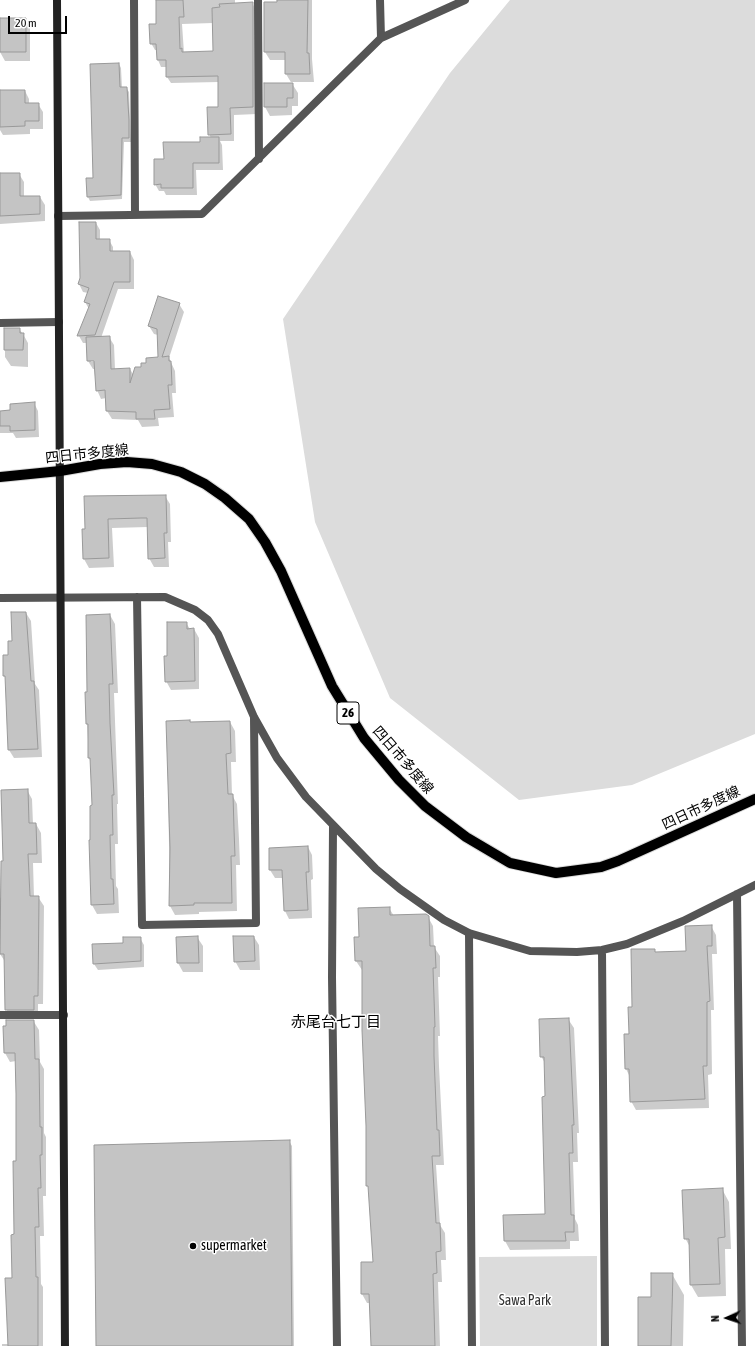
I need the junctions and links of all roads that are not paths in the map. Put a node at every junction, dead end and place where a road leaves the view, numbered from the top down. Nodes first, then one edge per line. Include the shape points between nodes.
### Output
1 (57, 0) edge
2 (134, 0) edge
3 (258, 0) edge
4 (380, 0) edge
5 (465, 0) edge
6 (381, 38) junction
7 (259, 159) junction
8 (135, 214) junction
9 (58, 216) junction
10 (60, 322) junction
11 (0, 323) edge
12 (60, 471) junction
13 (0, 477) edge
14 (62, 597) junction
15 (137, 597) junction
16 (0, 598) edge
17 (254, 717) junction
18 (755, 799) edge
19 (333, 827) junction
20 (755, 885) edge
21 (737, 894) junction
22 (469, 933) junction
23 (602, 950) junction
24 (0, 1015) edge
25 (64, 1015) junction
26 (65, 1346) edge
27 (337, 1346) edge
28 (472, 1346) edge
29 (605, 1346) edge
30 (742, 1346) edge

1 - 9 street
2 - 8 street
3 - 7 street
4 - 6 street
5 - 6 street
6 - 7 street
7 - 8 street via 202,214
8 - 9 street
9 - 10 street
10 - 11 street
10 - 12 street
12 - 13 main road, 四日市多度線 / 26
12 - 14 street
12 - 18 main road, 四日市多度線 / 26 via 100,464 152,464 181,472 225,498 249,520 265,542 281,571 332,686 364,738 399,780 426,806 466,837 510,863 556,872 601,867
14 - 15 street
14 - 16 street
14 - 25 street
15 - 17 street via 165,597 196,610 208,620 230,658
15 - 17 street via 142,925 256,923
17 - 19 street via 277,758 306,797
19 - 22 street via 400,889 444,920
19 - 27 street via 332,977
20 - 21 street
21 - 23 street via 676,924 627,944
21 - 30 street
22 - 23 street via 530,951
22 - 28 street
23 - 29 street
24 - 25 street
25 - 26 street

